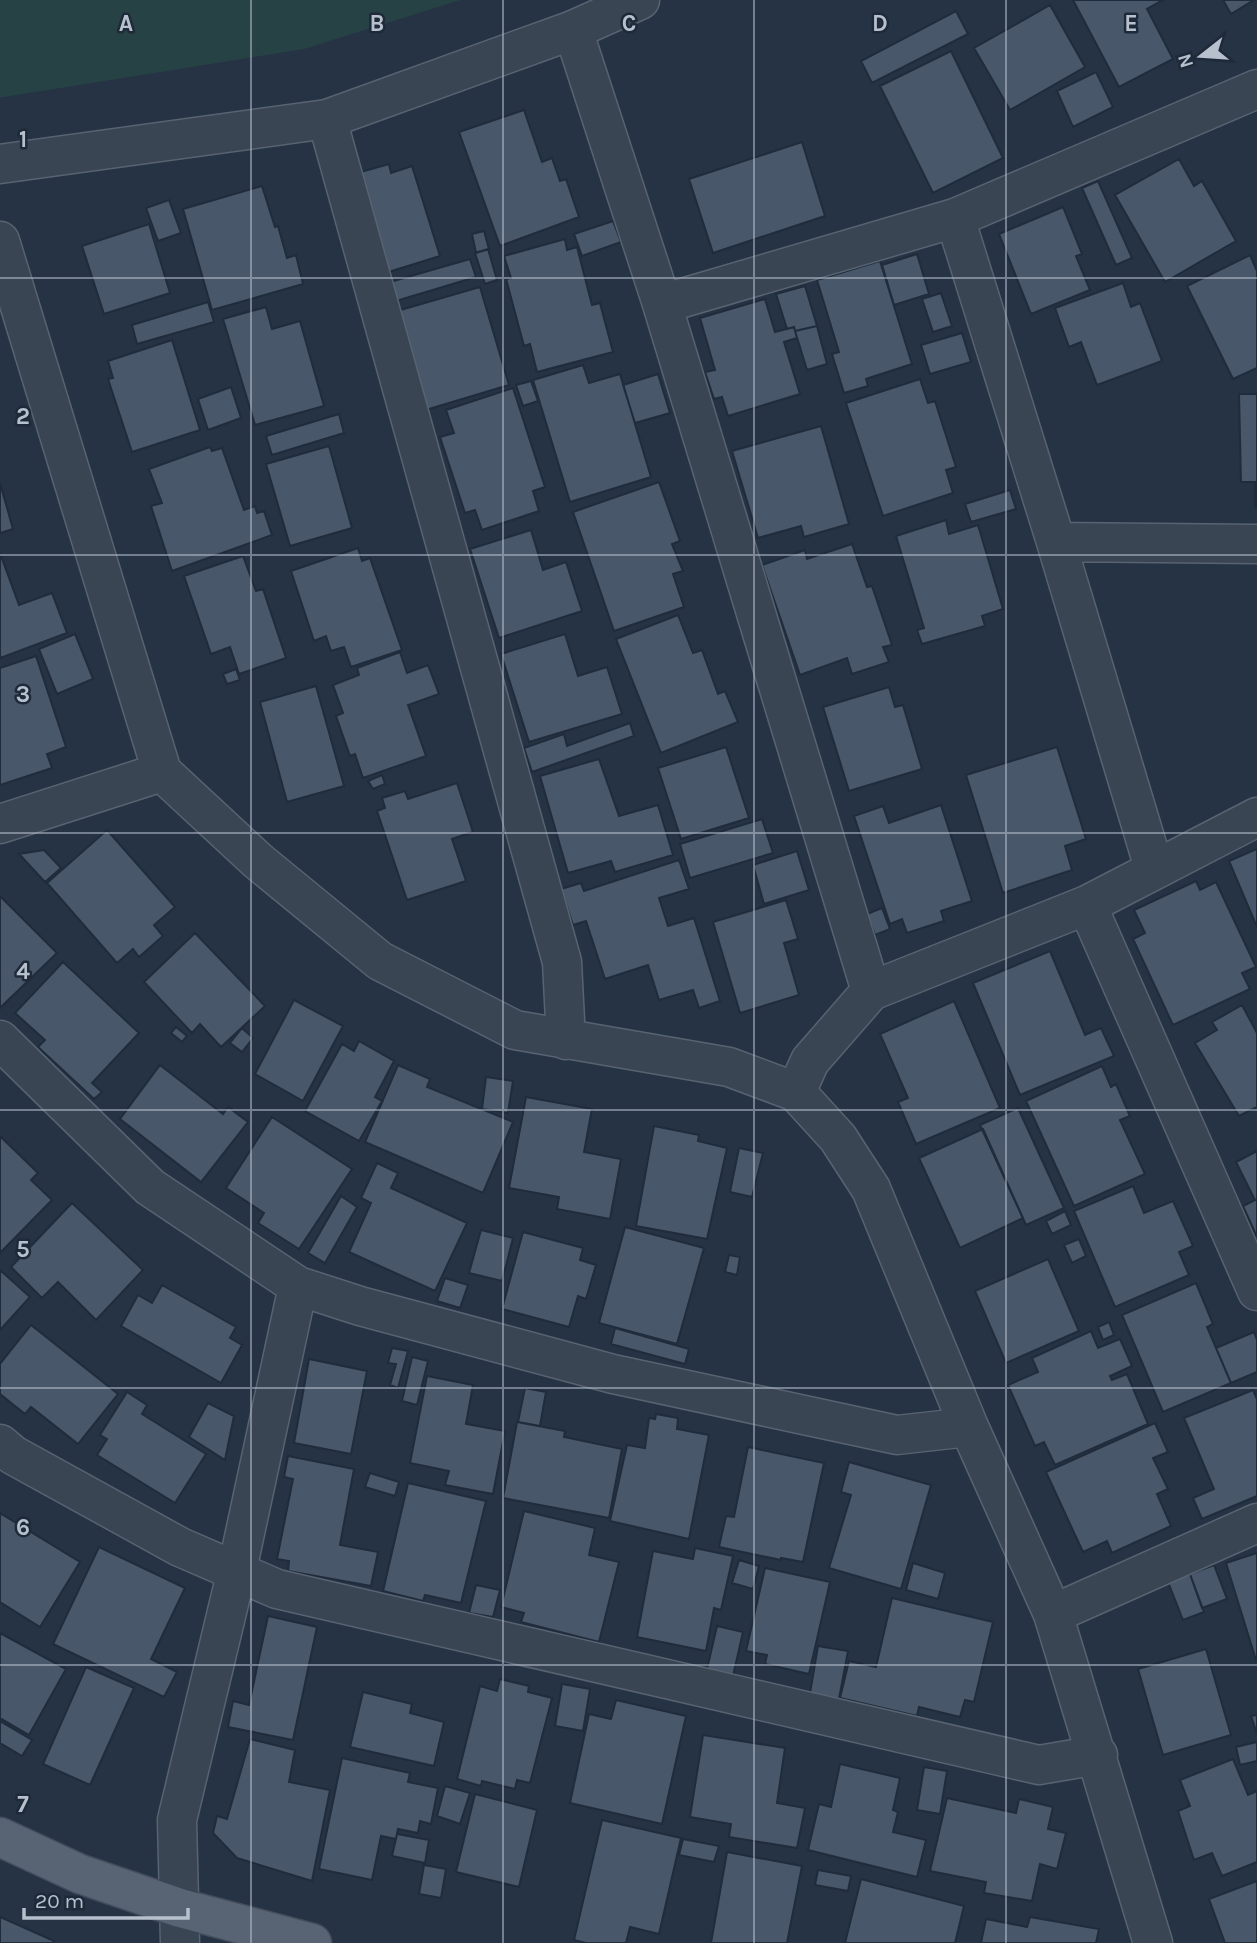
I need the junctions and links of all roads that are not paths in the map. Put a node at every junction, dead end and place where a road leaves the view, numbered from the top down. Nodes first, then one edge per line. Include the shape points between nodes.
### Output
1 (640, 0) edge
2 (573, 30) junction
3 (1256, 92) edge
4 (327, 119) junction
5 (0, 163) edge
6 (955, 218) junction
7 (0, 241) edge
8 (662, 304) junction
9 (1056, 542) junction
10 (1257, 544) edge
11 (162, 772) junction
12 (1257, 817) edge
13 (0, 824) edge
14 (1154, 869) junction
15 (1087, 905) junction
16 (872, 991) junction
17 (0, 1040) edge
18 (566, 1040) junction
19 (796, 1092) junction
20 (298, 1286) junction
21 (1257, 1291) edge
22 (970, 1427) junction
23 (0, 1444) edge
24 (1257, 1523) edge
25 (237, 1570) junction
26 (1053, 1614) junction
27 (1098, 1755) junction
28 (0, 1837) edge
29 (180, 1926) edge
30 (312, 1943) edge
31 (1153, 1943) edge

1 - 2 street
2 - 4 street
2 - 8 street
3 - 6 street
4 - 5 street
4 - 18 street via 562,962
6 - 8 street
6 - 9 street
7 - 11 street
8 - 16 street
9 - 10 street
9 - 14 street
11 - 13 street
11 - 18 street via 258,861 380,961 515,1030
12 - 14 street
14 - 15 street
15 - 16 street
15 - 21 street
16 - 19 street via 810,1061
17 - 20 street via 150,1187
18 - 19 street via 729,1067
19 - 22 street via 838,1138 871,1189
20 - 22 street via 613,1374 897,1435
20 - 25 street
22 - 26 street
23 - 25 street via 180,1547
24 - 26 street
25 - 27 street via 277,1589 1039,1765
25 - 29 street via 177,1820
26 - 27 street
27 - 31 street
28 - 29 main road
29 - 30 main road

